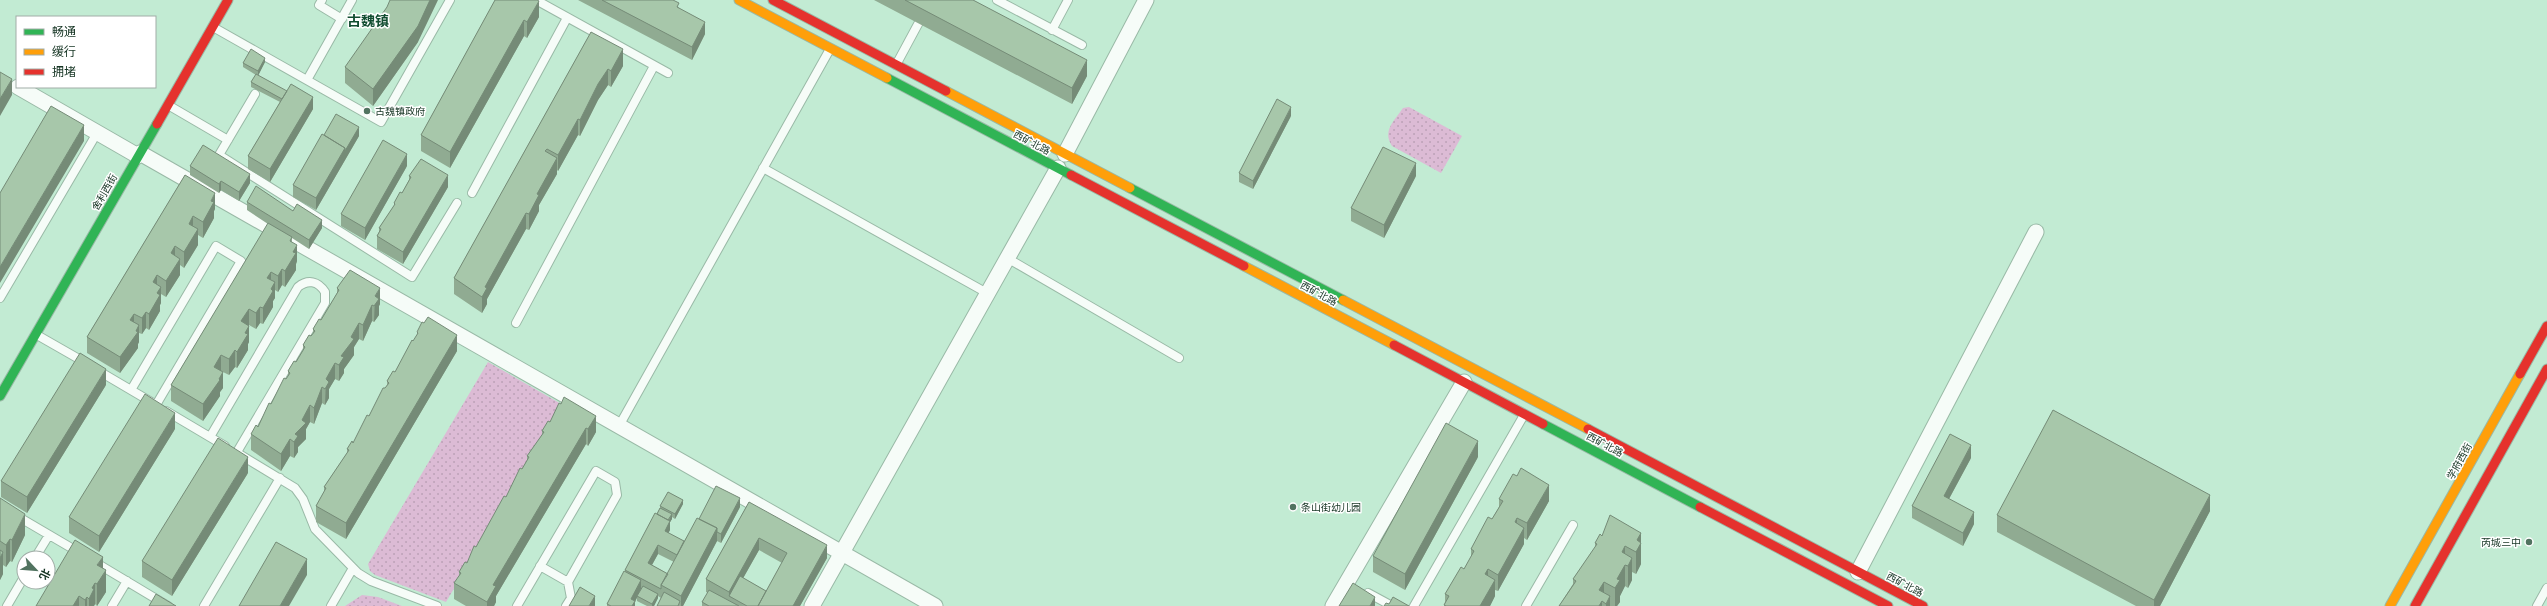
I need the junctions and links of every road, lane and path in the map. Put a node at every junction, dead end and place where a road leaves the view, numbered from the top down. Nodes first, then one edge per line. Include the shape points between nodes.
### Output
1 (228, 0) edge
2 (322, 0) edge
3 (352, 0) edge
4 (450, 0) edge
5 (536, 0) edge
6 (738, 0) edge
7 (773, 0) edge
8 (931, 0) edge
9 (1068, 0) edge
10 (1146, 0) edge
11 (1000, 1) edge
12 (568, 18) junction
13 (342, 19) junction
14 (212, 27) junction
15 (1052, 30) junction
16 (1082, 45) dead end
17 (830, 48) junction
18 (896, 65) junction
19 (654, 66) junction
20 (668, 73) dead end
21 (307, 80) junction
22 (21, 88) edge
23 (255, 94) dead end
24 (168, 105) junction
25 (97, 133) junction
26 (228, 140) junction
27 (1065, 154) junction
28 (139, 155) junction
29 (763, 168) junction
30 (1058, 168) junction
31 (472, 193) dead end
32 (457, 203) dead end
33 (2036, 232) dead end
34 (1007, 258) junction
35 (987, 293) junction
36 (0, 298) edge
37 (516, 322) dead end
38 (2547, 326) edge
39 (36, 334) junction
40 (1179, 358) dead end
41 (2547, 369) edge
42 (1464, 382) junction
43 (131, 390) junction
44 (1, 393) edge
45 (156, 405) junction
46 (1524, 414) junction
47 (619, 426) junction
48 (210, 437) junction
49 (237, 452) junction
50 (280, 478) junction
51 (0, 506) edge
52 (1573, 525) dead end
53 (49, 535) junction
54 (40, 550) edge
55 (842, 553) junction
56 (540, 566) junction
57 (353, 568) junction
58 (1858, 572) junction
59 (127, 582) junction
60 (568, 582) junction
61 (2547, 588) edge
62 (16, 590) edge
63 (1368, 593) edge
64 (7, 606) edge
65 (112, 606) edge
66 (168, 606) edge
67 (204, 606) edge
68 (331, 606) edge
69 (437, 606) edge
70 (516, 606) edge
71 (566, 606) edge
72 (812, 606) edge
73 (935, 606) edge
74 (1333, 606) edge
75 (1392, 606) edge
76 (1414, 606) edge
77 (1526, 606) edge
78 (1888, 606) edge
79 (1922, 606) edge
80 (2390, 606) edge
81 (2415, 606) edge
82 (2537, 606) edge

1 - 14 main road, 舍利西街
2 - 13 lane via 318,6
3 - 13 lane
4 - 21 lane via 381,122
5 - 12 lane
6 - 17 main road, 西矿北路
7 - 18 main road, 西矿北路
8 - 18 lane
9 - 15 lane
10 - 27 street
11 - 15 lane
12 - 19 lane
12 - 31 lane
13 - 21 lane
14 - 21 lane
14 - 24 main road, 舍利西街
15 - 16 lane
17 - 29 lane
17 - 30 main road, 西矿北路
18 - 27 main road, 西矿北路
19 - 20 lane
19 - 37 lane
22 - 25 street
23 - 26 lane
24 - 26 lane
24 - 28 main road, 舍利西街
25 - 28 street
25 - 36 lane
26 - 32 lane via 219,155 412,277
27 - 58 main road, 西矿北路
28 - 39 main road, 舍利西街
28 - 47 street
29 - 35 lane
29 - 47 lane
30 - 34 street
30 - 42 main road, 西矿北路
33 - 58 street
34 - 35 street
34 - 40 lane
35 - 55 street
38 - 80 main road, 学府西街
39 - 43 lane
39 - 44 main road, 舍利西街
41 - 81 main road
42 - 46 main road, 西矿北路
42 - 74 street
43 - 45 lane
43 - 45 lane via 216,246 229,253 241,261
45 - 48 lane
46 - 76 lane
46 - 78 main road, 西矿北路
47 - 55 street
48 - 49 lane
48 - 49 lane via 298,287 307,282 317,284 325,292 325,303
49 - 50 lane
50 - 57 lane via 294,488 303,499 315,529
50 - 67 lane
51 - 53 lane
52 - 77 lane
53 - 54 lane
53 - 59 lane
55 - 72 street
55 - 73 street
56 - 60 lane
56 - 60 lane via 596,471 609,478 617,486 616,500
56 - 70 lane
57 - 68 lane
57 - 69 lane via 371,581
58 - 79 main road, 西矿北路
59 - 65 lane
59 - 66 lane
60 - 71 lane via 571,598
61 - 82 lane
62 - 64 lane
63 - 75 lane

